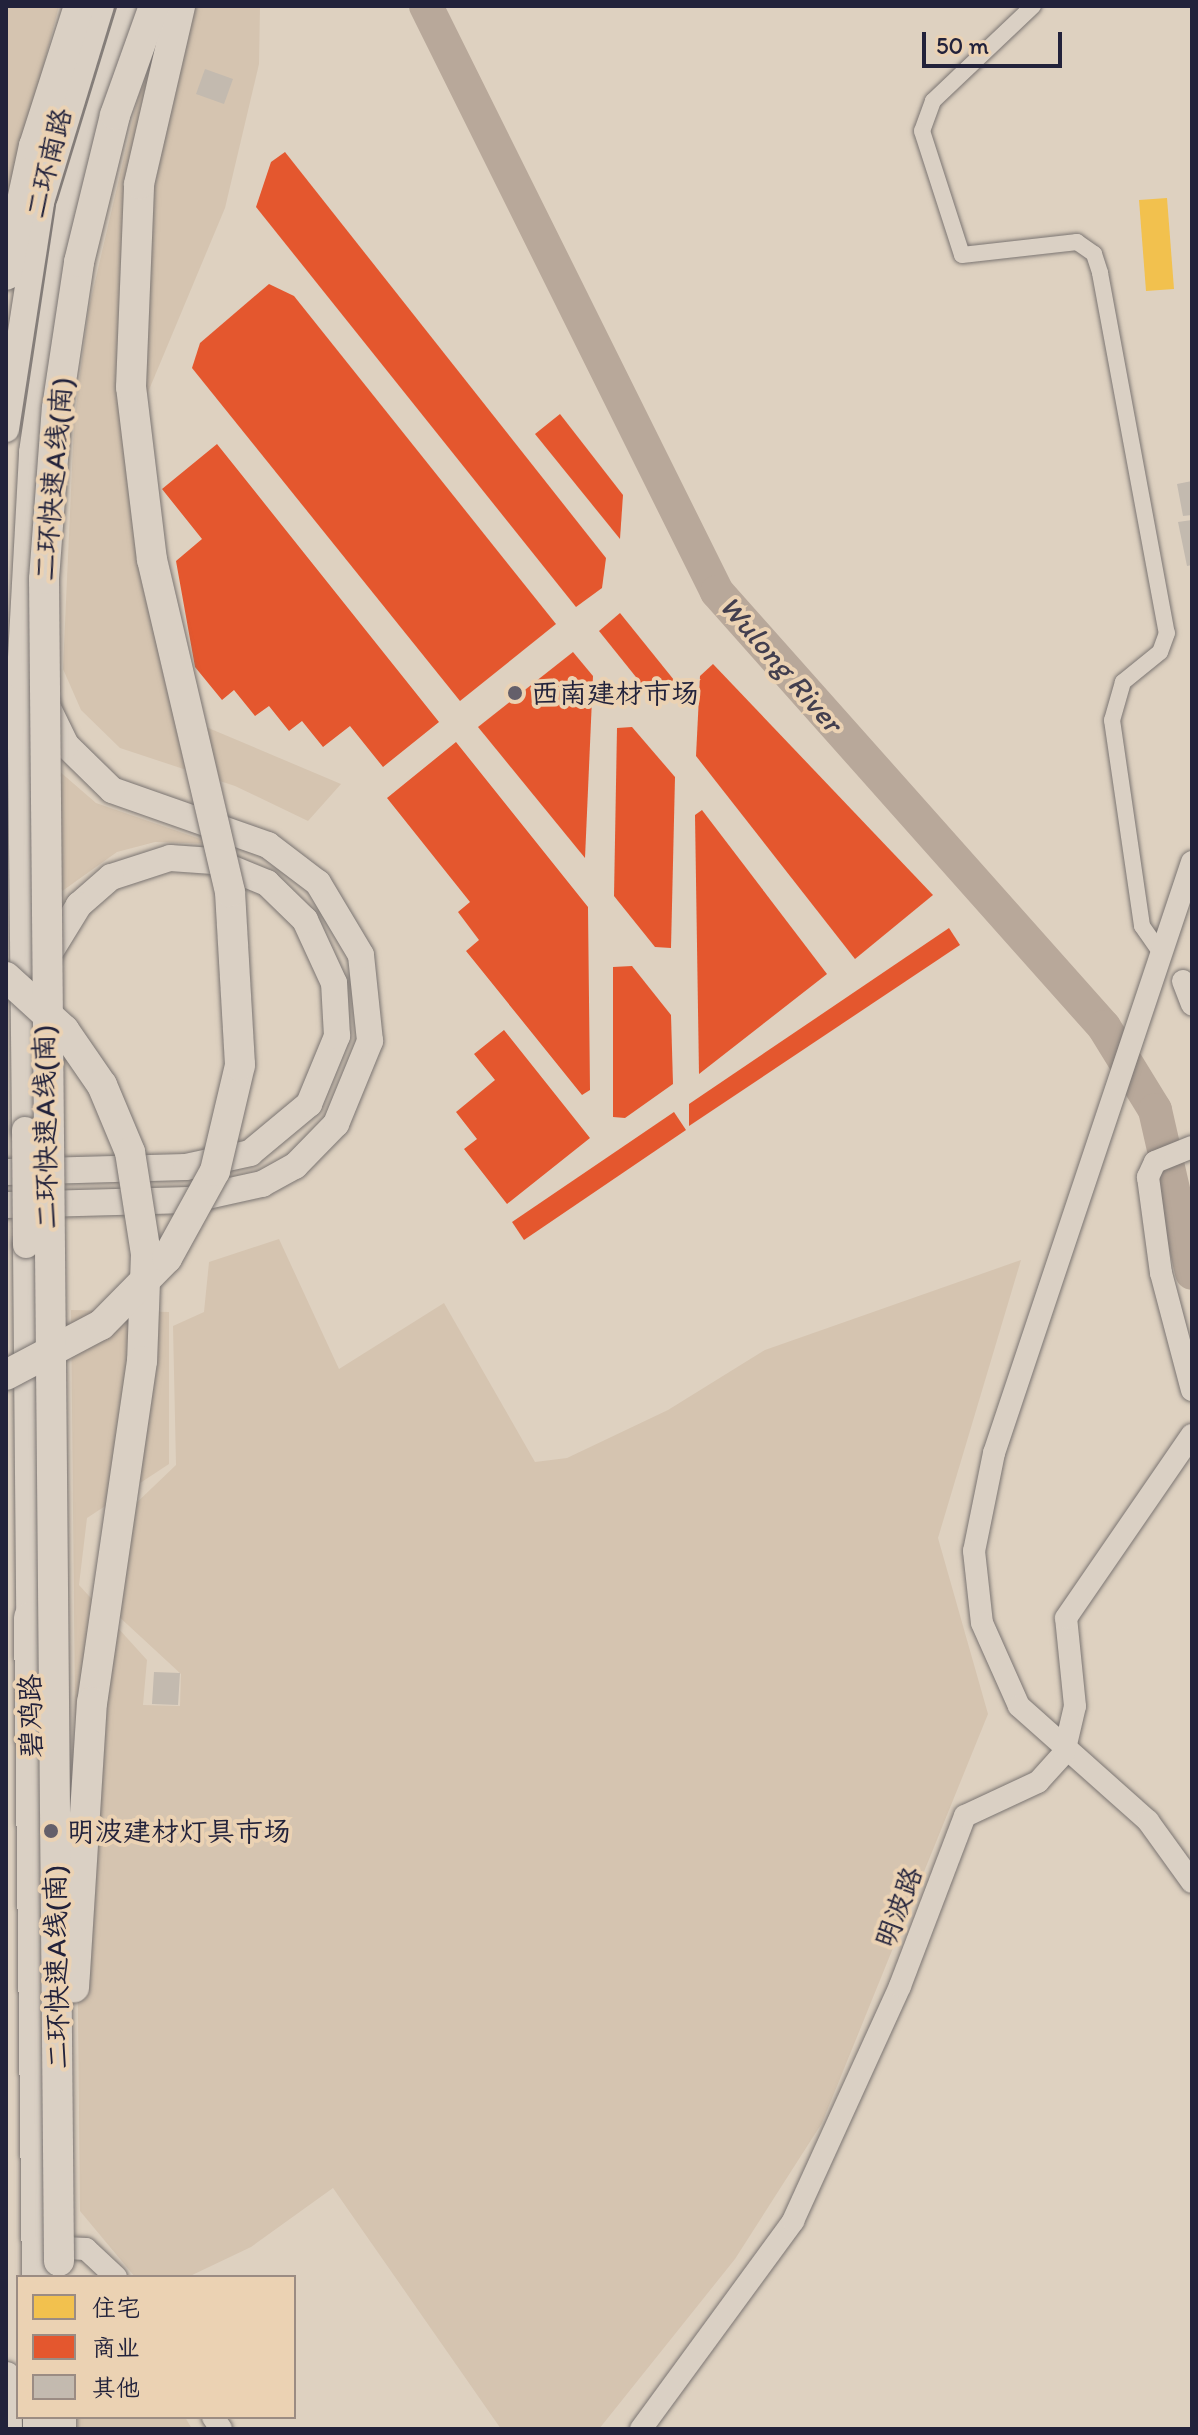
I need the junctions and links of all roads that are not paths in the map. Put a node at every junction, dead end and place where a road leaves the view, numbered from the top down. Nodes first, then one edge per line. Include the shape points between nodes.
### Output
1 (79, 6) edge
2 (101, 6) edge
3 (131, 6) edge
4 (154, 6) edge
5 (180, 6) edge
6 (1033, 6) edge
7 (48, 95) junction
8 (6, 217) edge
9 (6, 275) edge
10 (6, 429) edge
11 (23, 578) junction
12 (1192, 862) edge
13 (1162, 955) junction
14 (6, 977) edge
15 (1183, 981) dead end
16 (1192, 1004) edge
17 (24, 1081) junction
18 (1192, 1147) edge
19 (6, 1172) edge
20 (6, 1205) edge
21 (6, 1375) edge
22 (1192, 1390) edge
23 (1192, 1435) edge
24 (29, 1617) joint
25 (1064, 1753) junction
26 (1192, 1882) edge
27 (48, 2266) edge
28 (114, 2275) edge
29 (6, 2377) edge
30 (7, 2429) edge
31 (641, 2429) edge

1 - 7 highway
2 - 10 main road, 二环南路 via 41,202
3 - 11 main road, 二环南路 via 94,109 58,258 36,405
4 - 27 highway, 二环快速A线(南), bridge via 115,115 79,262 54,438 44,579
5 - 21 highway, bridge via 139,184 131,387 152,560 230,892 240,1065 215,1171 167,1258 101,1325
6 - 13 street via 933,101 922,131 962,255 1077,242 1094,254 1100,273 1167,633 1160,652 1123,682 1112,720 1142,926
7 - 8 highway
7 - 9 highway
11 - 17 main road, 碧鸡路
11 - 20 main road via 43,696 80,764 130,799 250,837 303,869 353,936 371,1019 365,1062 348,1105 323,1140 279,1176 189,1200
12 - 13 street
13 - 25 street via 994,1453 975,1539 976,1589 994,1661 1019,1706
14 - 27 highway, bridge via 64,1030 113,1106 138,1186 146,1254 142,1361 92,1702
15 - 16 street
17 - 19 main road via 28,1020 53,943 79,905 130,868 191,857 236,867 281,894 323,950 337,1001 333,1053 309,1104 275,1139 236,1158 186,1167
17 - 24 main road, 碧鸡路, bridge
18 - 22 street via 1155,1162 1148,1191 1161,1273
23 - 25 street, 明波路 via 1066,1618 1075,1706
24 - 27 highway, 碧鸡路
25 - 26 street via 1148,1821
25 - 31 street, 明波路 via 1038,1782 965,1816 900,1986 793,2221
27 - 28 street via 86,2249
29 - 30 highway

